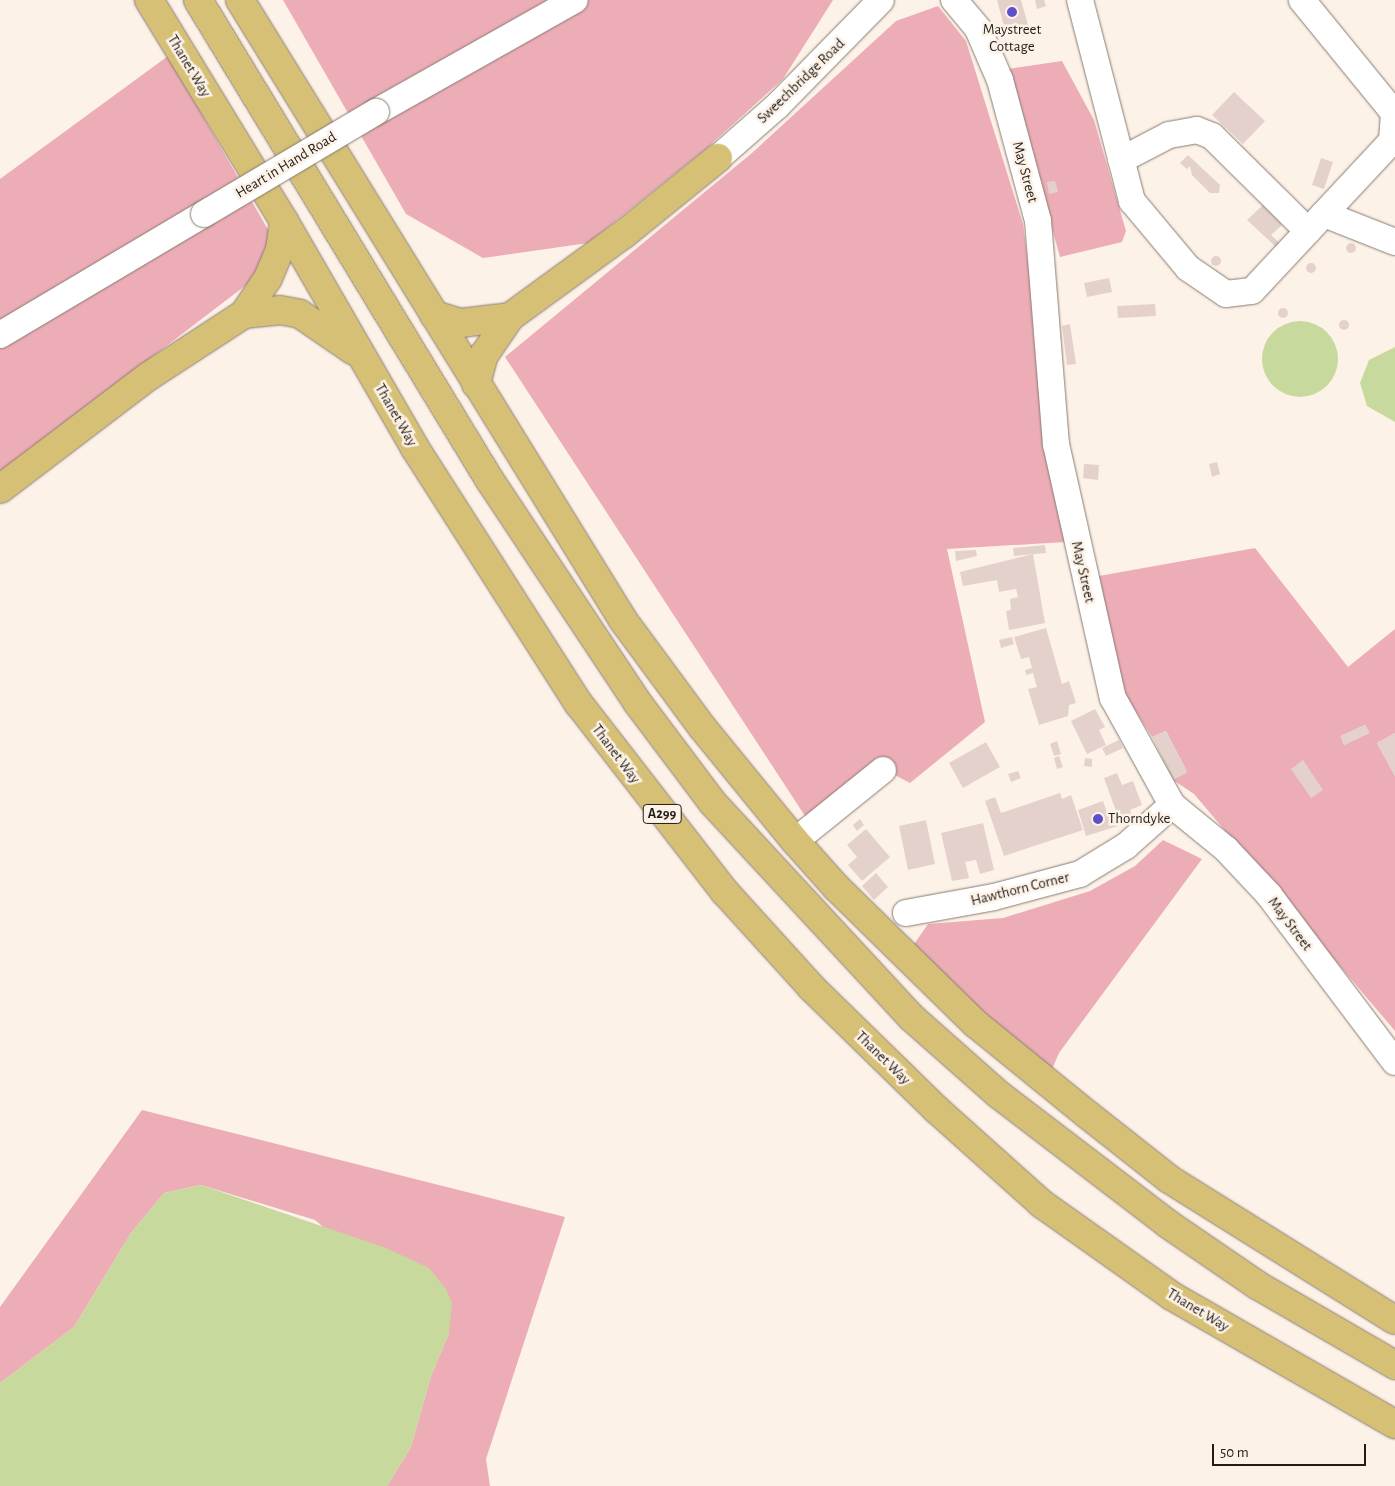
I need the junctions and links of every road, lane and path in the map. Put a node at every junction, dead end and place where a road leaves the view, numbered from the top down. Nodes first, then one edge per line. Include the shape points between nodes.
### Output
1 (149, 0) edge
2 (198, 0) edge
3 (240, 0) edge
4 (576, 0) edge
5 (881, 0) edge
6 (954, 0) edge
7 (1080, 0) edge
8 (1302, 0) edge
9 (1394, 141) edge
10 (718, 158) joint
11 (1121, 160) junction
12 (284, 221) junction
13 (1316, 223) junction
14 (1395, 242) edge
15 (244, 314) junction
16 (434, 315) junction
17 (510, 317) junction
18 (0, 335) edge
19 (363, 358) junction
20 (476, 384) junction
21 (0, 489) edge
22 (883, 770) dead end
23 (1172, 805) junction
24 (795, 841) junction
25 (906, 913) dead end
26 (1395, 1062) edge
27 (1395, 1320) edge
28 (1395, 1365) edge
29 (1395, 1424) edge

1 - 12 highway, Thanet Way / A299
2 - 28 highway via 489,479 637,702 724,816 911,1017 998,1094 1168,1224 1257,1285
3 - 16 highway
4 - 18 street, Heart in Hand Road, bridge via 376,112
5 - 10 street, Sweechbridge Road via 784,99
6 - 23 street, May Street via 978,29 1000,80 1038,221 1056,444 1113,698
7 - 11 street
8 - 9 street via 1394,113
9 - 13 street
10 - 17 highway via 624,234
11 - 13 street via 1169,135 1196,130 1212,136
11 - 13 street via 1132,201 1188,268 1226,294 1252,291
12 - 15 highway via 280,250 268,278
12 - 19 highway, Thanet Way / A299
13 - 14 street
15 - 19 highway via 280,310 300,314
15 - 21 highway via 149,376
16 - 17 highway via 461,323
16 - 20 highway
17 - 20 highway via 484,355
19 - 29 highway, Thanet Way / A299 via 415,448 579,704 725,892 811,986 937,1110 1042,1204 1172,1296
20 - 24 highway via 624,620 702,727
22 - 24 street
23 - 25 street, Hawthorn Corner via 1126,846 1080,874 994,897
23 - 26 street, May Street via 1226,849 1269,895
24 - 27 highway via 969,1018 1169,1179

